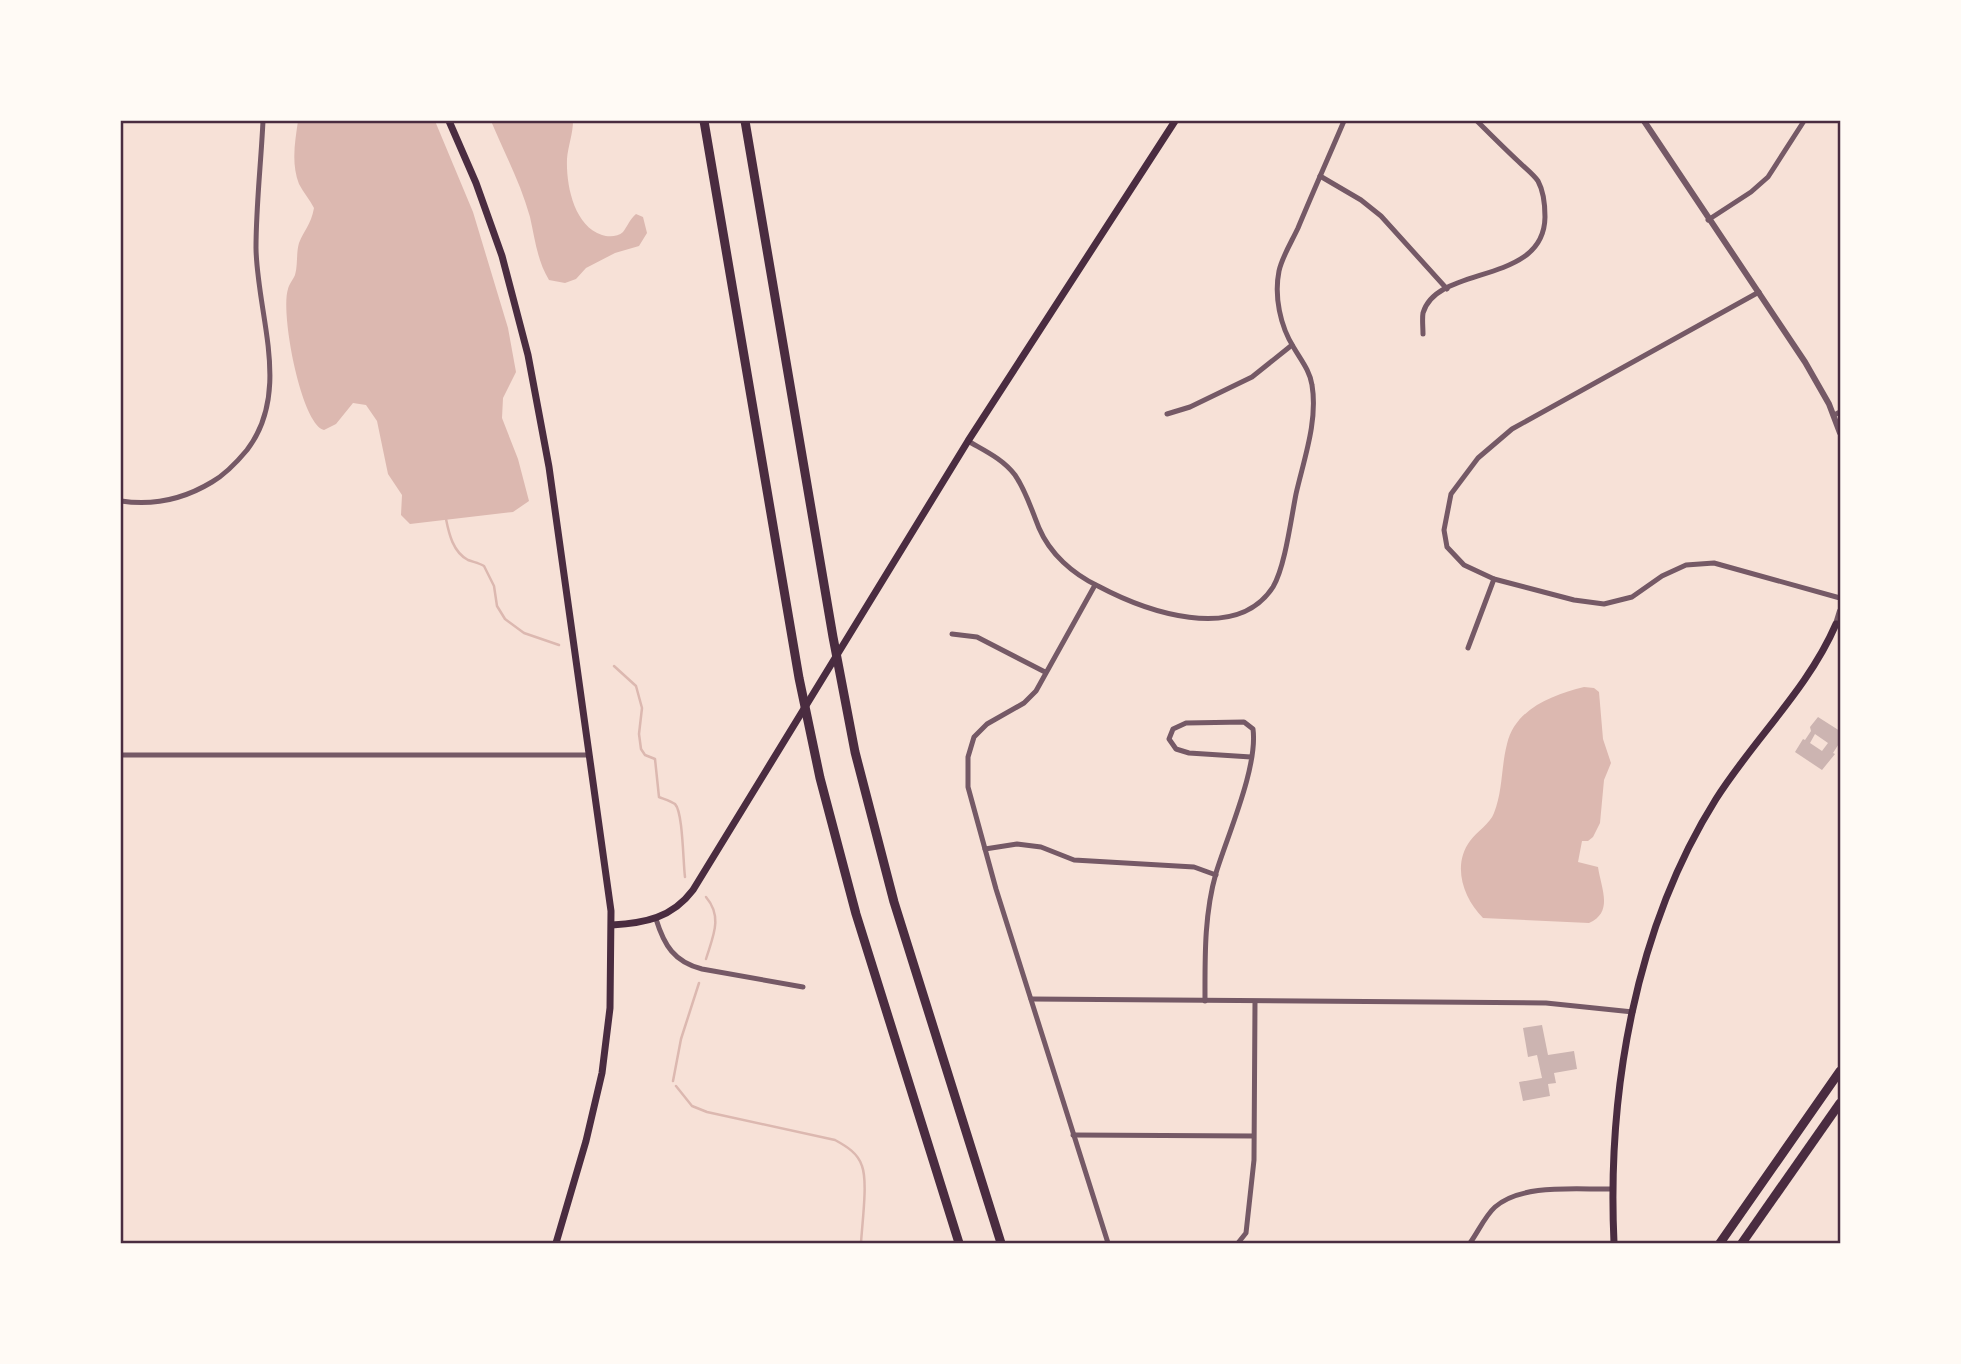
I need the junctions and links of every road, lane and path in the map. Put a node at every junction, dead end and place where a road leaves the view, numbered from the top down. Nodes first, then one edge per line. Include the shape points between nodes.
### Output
1 (263, 121) edge
2 (449, 121) edge
3 (704, 121) edge
4 (745, 121) edge
5 (1175, 121) edge
6 (1344, 121) edge
7 (1477, 121) edge
8 (1644, 121) edge
9 (1804, 121) edge
10 (1320, 176) junction
11 (1708, 220) junction
12 (1447, 289) junction
13 (1759, 292) junction
14 (1423, 334) dead end
15 (1292, 345) junction
16 (1167, 414) dead end
17 (1837, 414) edge
18 (1840, 433) edge
19 (968, 441) junction
20 (121, 501) edge
21 (1494, 579) junction
22 (1095, 585) junction
23 (1840, 598) edge
24 (1840, 611) edge
25 (1838, 624) edge
26 (952, 634) dead end
27 (1468, 648) dead end
28 (1045, 673) junction
29 (121, 755) edge
30 (589, 755) junction
31 (1251, 757) junction
32 (985, 849) junction
33 (1216, 875) junction
34 (656, 919) junction
35 (612, 925) junction
36 (803, 987) dead end
37 (1031, 999) junction
38 (1205, 1001) junction
39 (1255, 1002) junction
40 (1633, 1012) junction
41 (1840, 1071) edge
42 (1840, 1102) edge
43 (1073, 1135) junction
44 (1254, 1136) junction
45 (1613, 1189) junction
46 (556, 1243) edge
47 (959, 1243) edge
48 (1001, 1243) edge
49 (1108, 1243) edge
50 (1238, 1243) edge
51 (1470, 1243) edge
52 (1614, 1243) edge
53 (1720, 1243) edge
54 (1742, 1243) edge

1 - 20 street via 256,247 271,374 267,412 256,438 218,479 175,499
2 - 30 main road via 502,256 528,355 549,467
3 - 47 highway via 817,765 856,914
4 - 48 highway via 855,752 894,902
5 - 19 main road
6 - 10 street
7 - 12 street via 1538,181 1545,226 1537,246 1522,260
8 - 11 street
9 - 11 street via 1768,177
10 - 12 street via 1381,216
10 - 15 street via 1279,271 1278,303
11 - 13 street
12 - 14 street via 1427,304
13 - 17 street
13 - 21 street via 1512,429 1478,458 1451,494 1444,530 1447,547 1464,565
15 - 16 street via 1252,377
15 - 22 street via 1312,383 1314,415 1273,586 1259,602 1240,613 1216,618 1142,607
17 - 18 street
19 - 22 street via 997,458 1014,475 1041,532 1061,561
19 - 34 main road via 693,890 677,907
21 - 23 street via 1604,604 1632,597 1686,565 1714,563
21 - 27 street
22 - 28 street
24 - 25 street
25 - 40 main road via 1698,831 1657,927
26 - 28 street via 976,638
28 - 32 street via 1024,704 987,724 974,737 968,757 968,787
29 - 30 street
30 - 35 main road
31 - 31 street via 1253,729 1244,722 1186,723 1174,729 1169,739 1176,749 1189,752
31 - 33 street
32 - 33 street via 1017,844 1074,860 1194,867
32 - 37 street
33 - 38 street via 1205,934
34 - 35 main road
34 - 36 street via 668,948 687,964
35 - 46 main road via 610,1008 602,1073
37 - 38 street
37 - 43 street
38 - 39 street
39 - 40 street via 1546,1003
39 - 44 street
40 - 45 main road
41 - 53 highway
42 - 54 highway
43 - 44 street
43 - 49 street
44 - 50 street via 1246,1233
45 - 51 street via 1530,1191 1507,1197
45 - 52 main road

